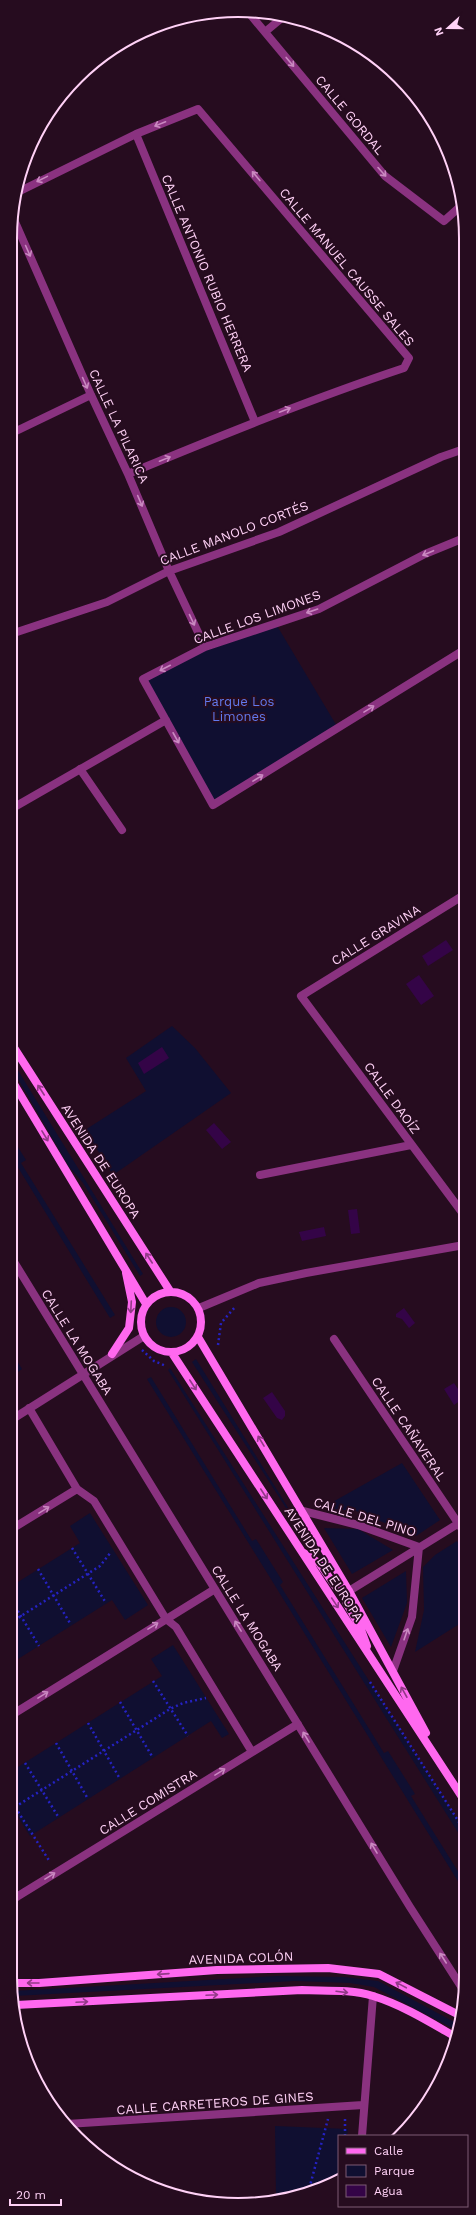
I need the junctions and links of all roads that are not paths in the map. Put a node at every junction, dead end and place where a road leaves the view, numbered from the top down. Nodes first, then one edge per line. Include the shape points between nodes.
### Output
1 (252, 17) edge
2 (279, 21) edge
3 (265, 32) junction
4 (136, 134) junction
5 (22, 190) edge
6 (457, 209) edge
7 (17, 226) edge
8 (91, 396) junction
9 (255, 422) junction
10 (17, 431) edge
11 (459, 450) edge
12 (128, 474) junction
13 (459, 540) edge
14 (169, 570) junction
15 (17, 632) edge
16 (205, 648) junction
17 (459, 653) edge
18 (166, 720) junction
19 (80, 769) junction
20 (17, 806) edge
21 (122, 830) dead end
22 (459, 898) edge
23 (302, 996) joint
24 (17, 1051) edge
25 (17, 1089) edge
26 (411, 1145) junction
27 (260, 1175) dead end
28 (459, 1208) edge
29 (459, 1246) edge
30 (17, 1267) edge
31 (125, 1269) junction
32 (170, 1291) junction
33 (146, 1304) junction
34 (199, 1308) junction
35 (144, 1336) junction
36 (198, 1337) junction
37 (334, 1339) dead end
38 (172, 1353) junction
39 (112, 1354) junction
40 (83, 1374) junction
41 (29, 1408) junction
42 (17, 1416) edge
43 (78, 1489) junction
44 (303, 1511) junction
45 (459, 1519) edge
46 (459, 1523) edge
47 (17, 1526) edge
48 (419, 1547) junction
49 (301, 1551) junction
50 (215, 1589) junction
51 (349, 1591) junction
52 (166, 1618) junction
53 (371, 1657) junction
54 (393, 1671) junction
55 (17, 1712) edge
56 (298, 1724) junction
57 (252, 1752) junction
58 (456, 1788) junction
59 (459, 1792) edge
60 (17, 1897) edge
61 (17, 1983) edge
62 (459, 1983) edge
63 (373, 1996) junction
64 (19, 2005) edge
65 (456, 2013) edge
66 (451, 2034) edge
67 (363, 2105) junction
68 (73, 2124) edge
69 (362, 2135) edge

1 - 3 street, CALLE GORDAL
2 - 3 street
3 -> 6 street, CALLE GORDAL via 385,176 444,221
4 -> 5 street, CALLE MANUEL CAUSSE SALES
4 - 9 street, CALLE ANTONIO RUBIO HERRERA
9 -> 4 street, CALLE MANUEL CAUSSE SALES via 404,368 409,358 198,108
7 -> 8 street, CALLE LA PILARICA
8 - 10 street
8 - 12 street, CALLE LA PILARICA
12 -> 9 street, CALLE MANUEL CAUSSE SALES
11 - 14 street, CALLE MANOLO CORTÉS via 279,532
12 -> 14 street, CALLE LA PILARICA
13 -> 16 street, CALLE LOS LIMONES via 425,554 319,609
14 - 15 street, CALLE MANOLO CORTÉS via 107,602
14 -> 16 street, CALLE LA PILARICA
16 -> 18 street, CALLE LOS LIMONES via 143,679
18 -> 17 street, CALLE LOS LIMONES via 213,805
18 - 19 street
19 - 20 street
19 - 21 street
22 - 23 street, CALLE GRAVINA
23 - 26 street, CALLE DAOÍZ
32 -> 24 main road, AVENIDA DE EUROPA
25 -> 31 main road
26 - 27 street
26 - 28 street, CALLE DAOÍZ
29 - 34 street via 259,1283
30 - 40 street, CALLE LA MOGABA
31 - 33 main road
31 -> 39 main road via 132,1302 129,1328
32 - 33 main road via 161,1293
32 - 34 main road via 187,1296
33 - 35 main road via 141,1320
34 - 36 main road via 202,1318
35 - 38 main road via 155,1348
35 - 39 street
36 - 38 main road via 187,1348
44 -> 36 main road, AVENIDA DE EUROPA
37 - 45 street, CALLE CAÑAVERAL
38 -> 49 main road, AVENIDA DE EUROPA
39 - 40 street
40 - 41 street
40 - 50 street, CALLE LA MOGABA
41 - 42 street
41 - 43 street
47 -> 43 street
43 - 52 street via 94,1501
44 - 48 street, CALLE DEL PINO via 358,1525
44 - 51 main road, AVENIDA DE EUROPA
46 - 48 street, CALLE DEL PINO
48 - 51 street, CALLE DEL PINO
54 -> 48 street, CALLE DEL PINO via 412,1617
49 - 51 main road via 319,1563 336,1587
49 -> 53 main road, AVENIDA DE EUROPA
50 - 52 street
56 -> 50 street, CALLE LA MOGABA
51 - 53 main road via 346,1602 360,1627
51 - 54 main road, AVENIDA DE EUROPA
55 -> 52 street
52 - 57 street via 176,1627
53 - 58 main road, AVENIDA DE EUROPA
58 -> 54 main road, AVENIDA DE EUROPA
56 - 57 street, CALLE COMISTRA
62 -> 56 street, CALLE LA MOGABA
60 -> 57 street, CALLE COMISTRA
58 - 59 main road, AVENIDA DE EUROPA
65 -> 61 main road, AVENIDA COLÓN via 379,1974 328,1968 217,1970
64 -> 63 main road via 302,1990 338,1991
63 - 66 main road via 421,2017
63 - 67 street
67 - 68 street, CALLE CARRETEROS DE GINES
67 - 69 street

